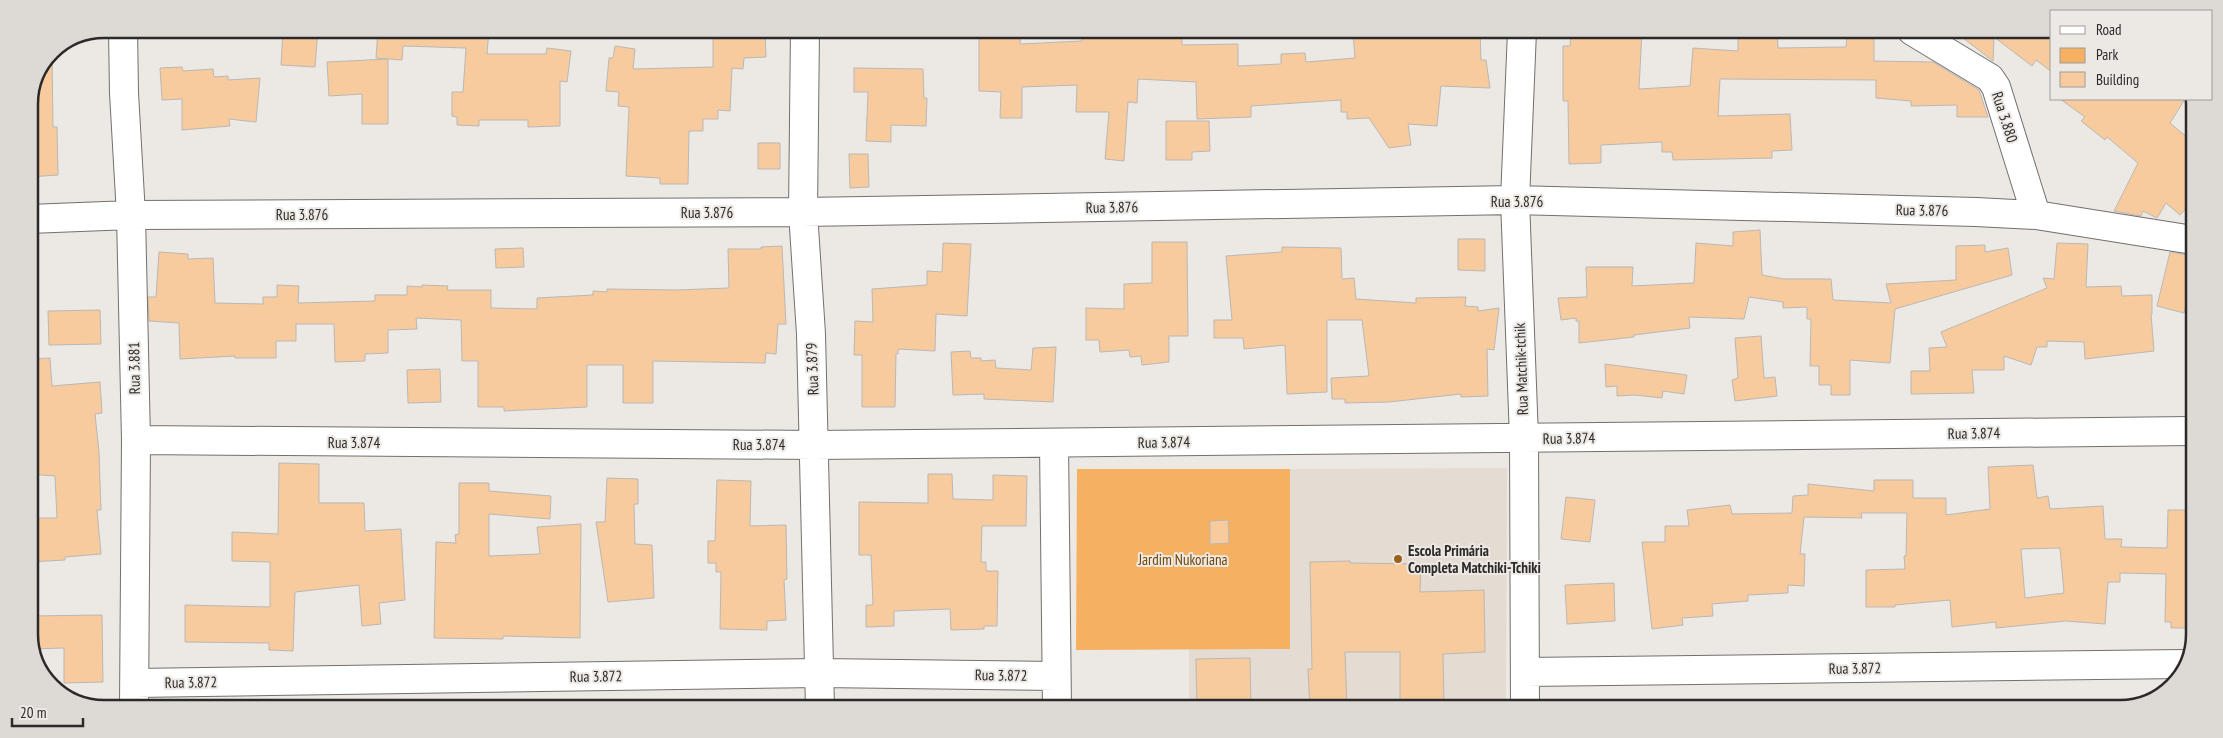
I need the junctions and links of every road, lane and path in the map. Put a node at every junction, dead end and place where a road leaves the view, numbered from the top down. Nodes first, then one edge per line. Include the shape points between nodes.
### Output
1 (123, 37) edge
2 (805, 37) edge
3 (1522, 37) edge
4 (1922, 37) edge
5 (1515, 200) junction
6 (804, 212) junction
7 (131, 215) junction
8 (2036, 215) junction
9 (37, 220) edge
10 (2185, 239) edge
11 (2186, 431) edge
12 (1524, 438) junction
13 (136, 440) junction
14 (1054, 443) junction
15 (814, 445) junction
16 (2178, 664) edge
17 (1524, 672) junction
18 (820, 673) junction
19 (1056, 676) junction
20 (134, 695) edge
21 (820, 700) edge
22 (1057, 700) edge
23 (1525, 700) edge

1 - 7 street, Rua 3.881
2 - 6 street, Rua 3.879
3 - 5 street, Rua Matchik-tchik
4 - 8 street, Rua 3.880 via 1990,78 1996,87
5 - 6 street, Rua 3.876
5 - 8 street, Rua 3.876
5 - 12 street, Rua Matchik-tchik
6 - 7 street, Rua 3.876
6 - 15 street, Rua 3.879
7 - 9 street, Rua 3.876
7 - 13 street, Rua 3.881
8 - 10 street, Rua 3.876
11 - 12 street, Rua 3.874
12 - 14 street, Rua 3.874
12 - 17 street, Rua Matchik-tchik
13 - 15 street, Rua 3.874
13 - 20 street, Rua 3.881
14 - 15 street, Rua 3.874
14 - 19 street
15 - 18 street, Rua 3.879
16 - 17 street, Rua 3.872
17 - 23 street, Rua Matchik-tchik
18 - 19 street, Rua 3.872
18 - 20 street, Rua 3.872
18 - 21 street, Rua 3.879
19 - 22 street

